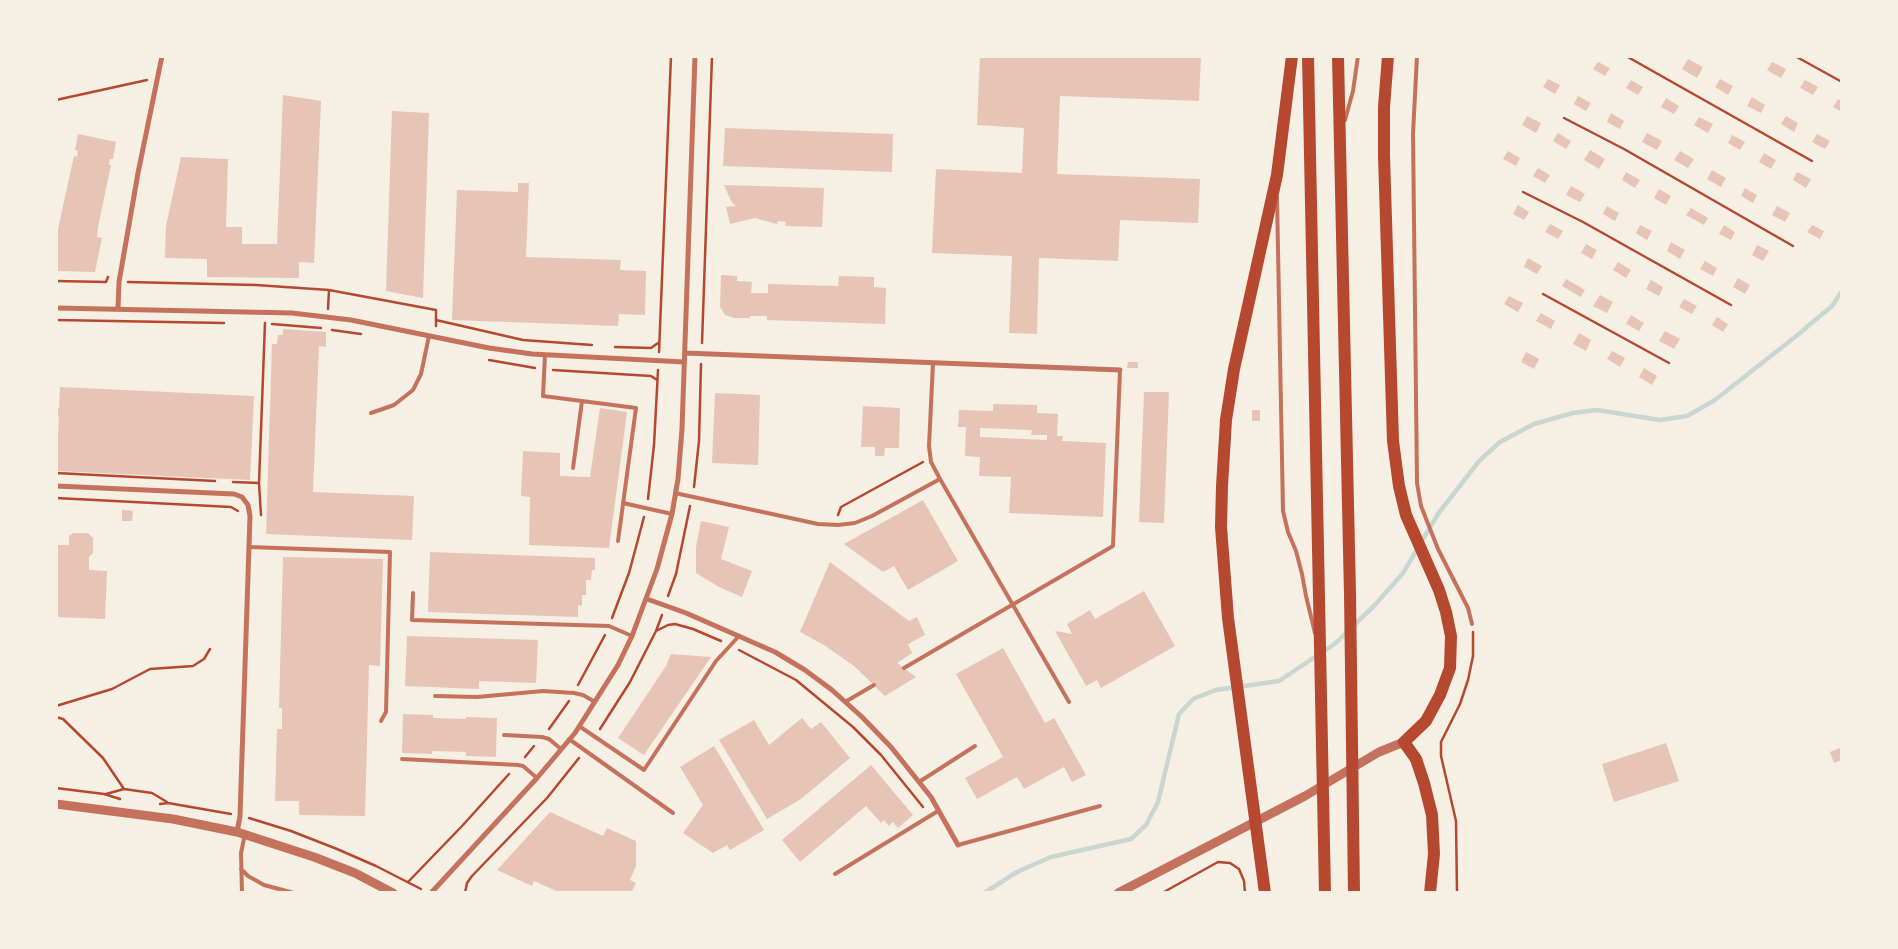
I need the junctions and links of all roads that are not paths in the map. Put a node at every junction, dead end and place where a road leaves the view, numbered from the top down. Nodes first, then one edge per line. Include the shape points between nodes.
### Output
1 (162, 56) edge
2 (695, 56) edge
3 (1292, 56) edge
4 (1308, 56) edge
5 (1338, 56) edge
6 (1358, 56) edge
7 (1388, 56) edge
8 (1417, 56) edge
9 (1339, 139) junction
10 (1277, 175) junction
11 (56, 308) edge
12 (118, 309) junction
13 (429, 336) junction
14 (685, 353) junction
15 (545, 355) junction
16 (684, 362) junction
17 (932, 363) junction
18 (1120, 370) joint
19 (582, 401) junction
20 (371, 413) dead end
21 (573, 468) dead end
22 (940, 479) junction
23 (56, 486) edge
24 (675, 493) junction
25 (623, 503) junction
26 (672, 514) junction
27 (618, 541) dead end
28 (249, 547) junction
29 (413, 593) dead end
30 (646, 599) junction
31 (1012, 604) junction
32 (1472, 624) road end
33 (1316, 627) junction
34 (632, 636) junction
35 (739, 636) junction
36 (904, 668) dead end
37 (874, 685) dead end
38 (434, 696) dead end
39 (596, 702) junction
40 (845, 702) junction
41 (1069, 702) dead end
42 (381, 721) dead end
43 (579, 726) junction
44 (504, 735) dead end
45 (570, 739) junction
46 (1404, 742) junction
47 (975, 746) dead end
48 (561, 749) junction
49 (402, 759) dead end
50 (537, 778) junction
51 (919, 782) junction
52 (56, 804) edge
53 (1100, 806) dead end
54 (938, 811) junction
55 (673, 813) dead end
56 (1256, 821) junction
57 (241, 833) junction
58 (958, 844) joint
59 (241, 870) junction
60 (836, 874) dead end
61 (242, 893) edge
62 (294, 893) edge
63 (393, 893) edge
64 (431, 893) edge
65 (1118, 893) edge
66 (1266, 893) edge
67 (1325, 893) edge
68 (1354, 893) edge
69 (1430, 893) edge

1 - 12 street via 119,282
2 - 14 street
3 - 10 highway
4 - 33 highway
5 - 9 highway
6 - 9 lane via 1353,91
7 - 46 highway via 1384,156 1393,441 1406,515 1432,573 1451,636 1450,668 1440,695 1426,721
8 - 32 lane via 1413,134 1417,483 1421,506 1438,549 1465,601
9 - 68 highway
10 - 33 lane via 1282,511
10 - 56 highway via 1236,359 1226,420 1222,486 1221,527 1228,618
11 - 12 street
12 - 13 street via 266,312 351,320
13 - 15 street
13 - 20 lane via 421,374 413,390 394,405
14 - 16 street
14 - 17 street
15 - 16 street
15 - 19 lane via 543,396
16 - 24 street via 682,429
17 - 18 street
17 - 22 lane via 929,446
18 - 31 lane via 1113,546
19 - 21 lane
19 - 25 lane via 636,408
22 - 24 lane via 855,523 835,525
22 - 31 lane
23 - 28 street via 234,494 248,504
24 - 26 street
25 - 26 lane
25 - 27 lane
26 - 30 street
28 - 42 lane via 390,552 386,712
28 - 57 street
29 - 34 lane via 412,620 608,626
30 - 34 street
30 - 35 street
31 - 36 lane
31 - 41 lane
33 - 67 highway via 1320,645
34 - 39 street
35 - 40 street via 805,670
35 - 43 lane via 716,661 644,770
37 - 40 lane
38 - 39 lane via 477,697 543,691 574,693
39 - 43 street
40 - 51 street via 891,747
43 - 45 street
44 - 48 lane via 542,737
45 - 48 street
45 - 55 lane
46 - 56 street via 1379,752
46 - 69 highway via 1416,759 1432,815 1434,854
47 - 51 lane
48 - 50 street
49 - 50 lane via 518,765
50 - 64 street
51 - 54 street
52 - 57 street via 173,819
53 - 58 lane
54 - 58 street
54 - 60 lane
56 - 65 street
56 - 66 highway
57 - 59 lane
57 - 63 street via 355,873
59 - 61 lane
59 - 62 lane via 264,885

